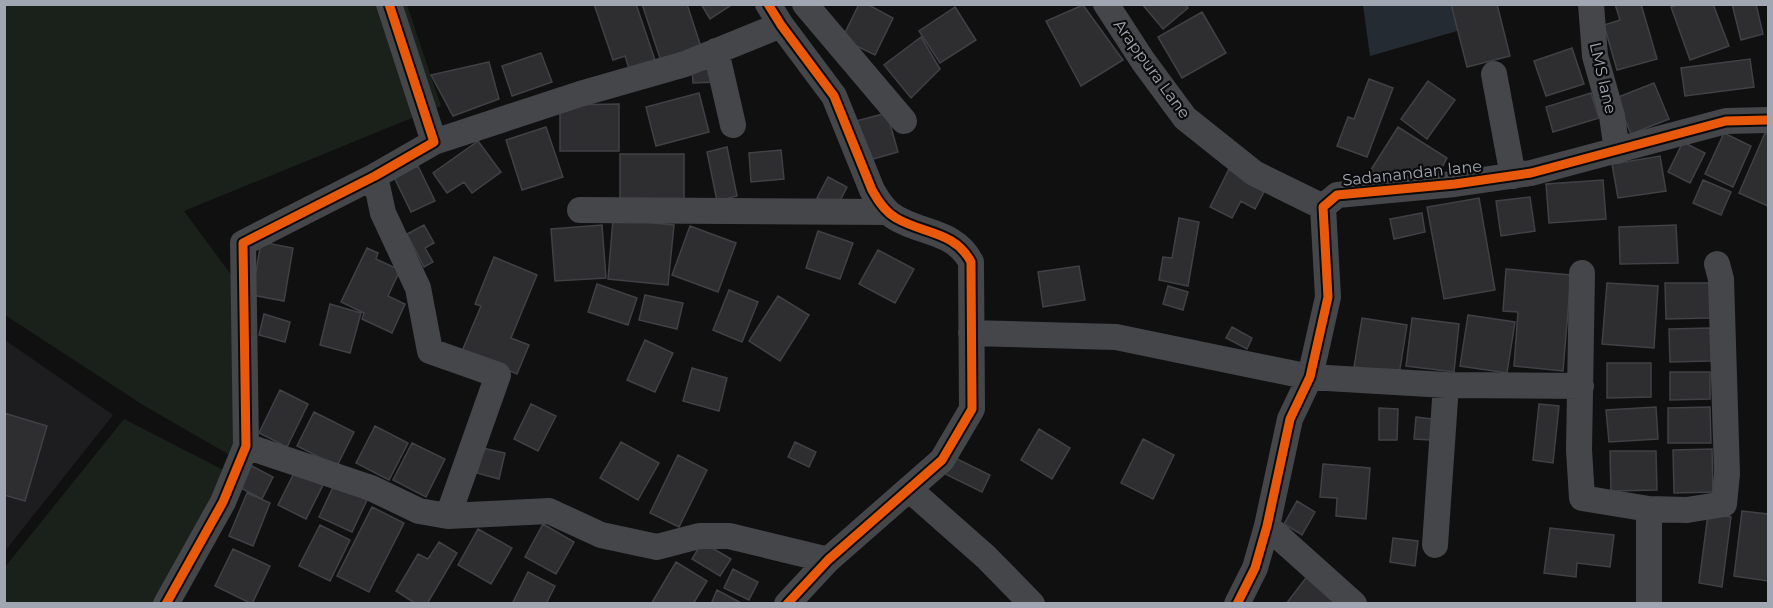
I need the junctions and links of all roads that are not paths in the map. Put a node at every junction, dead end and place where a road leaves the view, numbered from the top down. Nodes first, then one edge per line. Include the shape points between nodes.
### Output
1 (388, 4) edge
2 (805, 4) edge
3 (1106, 4) edge
4 (1591, 4) edge
5 (774, 15) edge
6 (716, 51) junction
7 (1494, 74) dead end
8 (1768, 120) edge
9 (904, 121) dead end
10 (733, 125) dead end
11 (434, 142) junction
12 (1617, 151) junction
13 (375, 176) junction
14 (1513, 176) junction
15 (1323, 207) junction
16 (580, 210) dead end
17 (888, 212) junction
18 (1717, 264) dead end
19 (1582, 273) dead end
20 (971, 333) junction
21 (1310, 377) junction
22 (1446, 385) junction
23 (1581, 386) junction
24 (246, 446) junction
25 (909, 489) junction
26 (1649, 509) junction
27 (448, 516) junction
28 (1267, 526) junction
29 (1434, 545) dead end
30 (828, 560) junction
31 (166, 603) edge
32 (787, 603) edge
33 (1032, 603) edge
34 (1237, 603) edge
35 (1354, 603) edge
36 (1648, 603) edge

1 - 11 street
2 - 9 street
3 - 15 street, Arappura Lane via 1185,118 1254,173
4 - 12 street, LMS lane via 1595,56 1612,116
5 - 6 street
5 - 17 street via 834,96 872,190
6 - 10 street
6 - 11 street
7 - 14 street
8 - 12 street, Sadanandan lane via 1726,121
11 - 13 street
12 - 14 street, Sadanandan lane
13 - 24 street via 243,243
13 - 27 street via 382,213 418,288 430,351 498,375
14 - 15 street, Sadanandan lane via 1337,195
15 - 21 street via 1328,297
16 - 17 street
17 - 20 street via 951,239 967,253 971,262
18 - 26 street via 1721,279 1728,474 1725,504 1687,510
19 - 23 street
20 - 21 street via 1116,337
20 - 25 street via 972,409 942,460
21 - 22 street
21 - 28 street via 1290,419
22 - 23 street
22 - 29 street
23 - 26 street via 1582,498
24 - 27 street via 371,488 419,511
24 - 31 street via 223,502
25 - 30 street
25 - 33 street
26 - 36 street
27 - 30 street via 549,511 601,535 657,547 699,536 729,536
28 - 34 street via 1255,568
28 - 35 street
30 - 32 street

